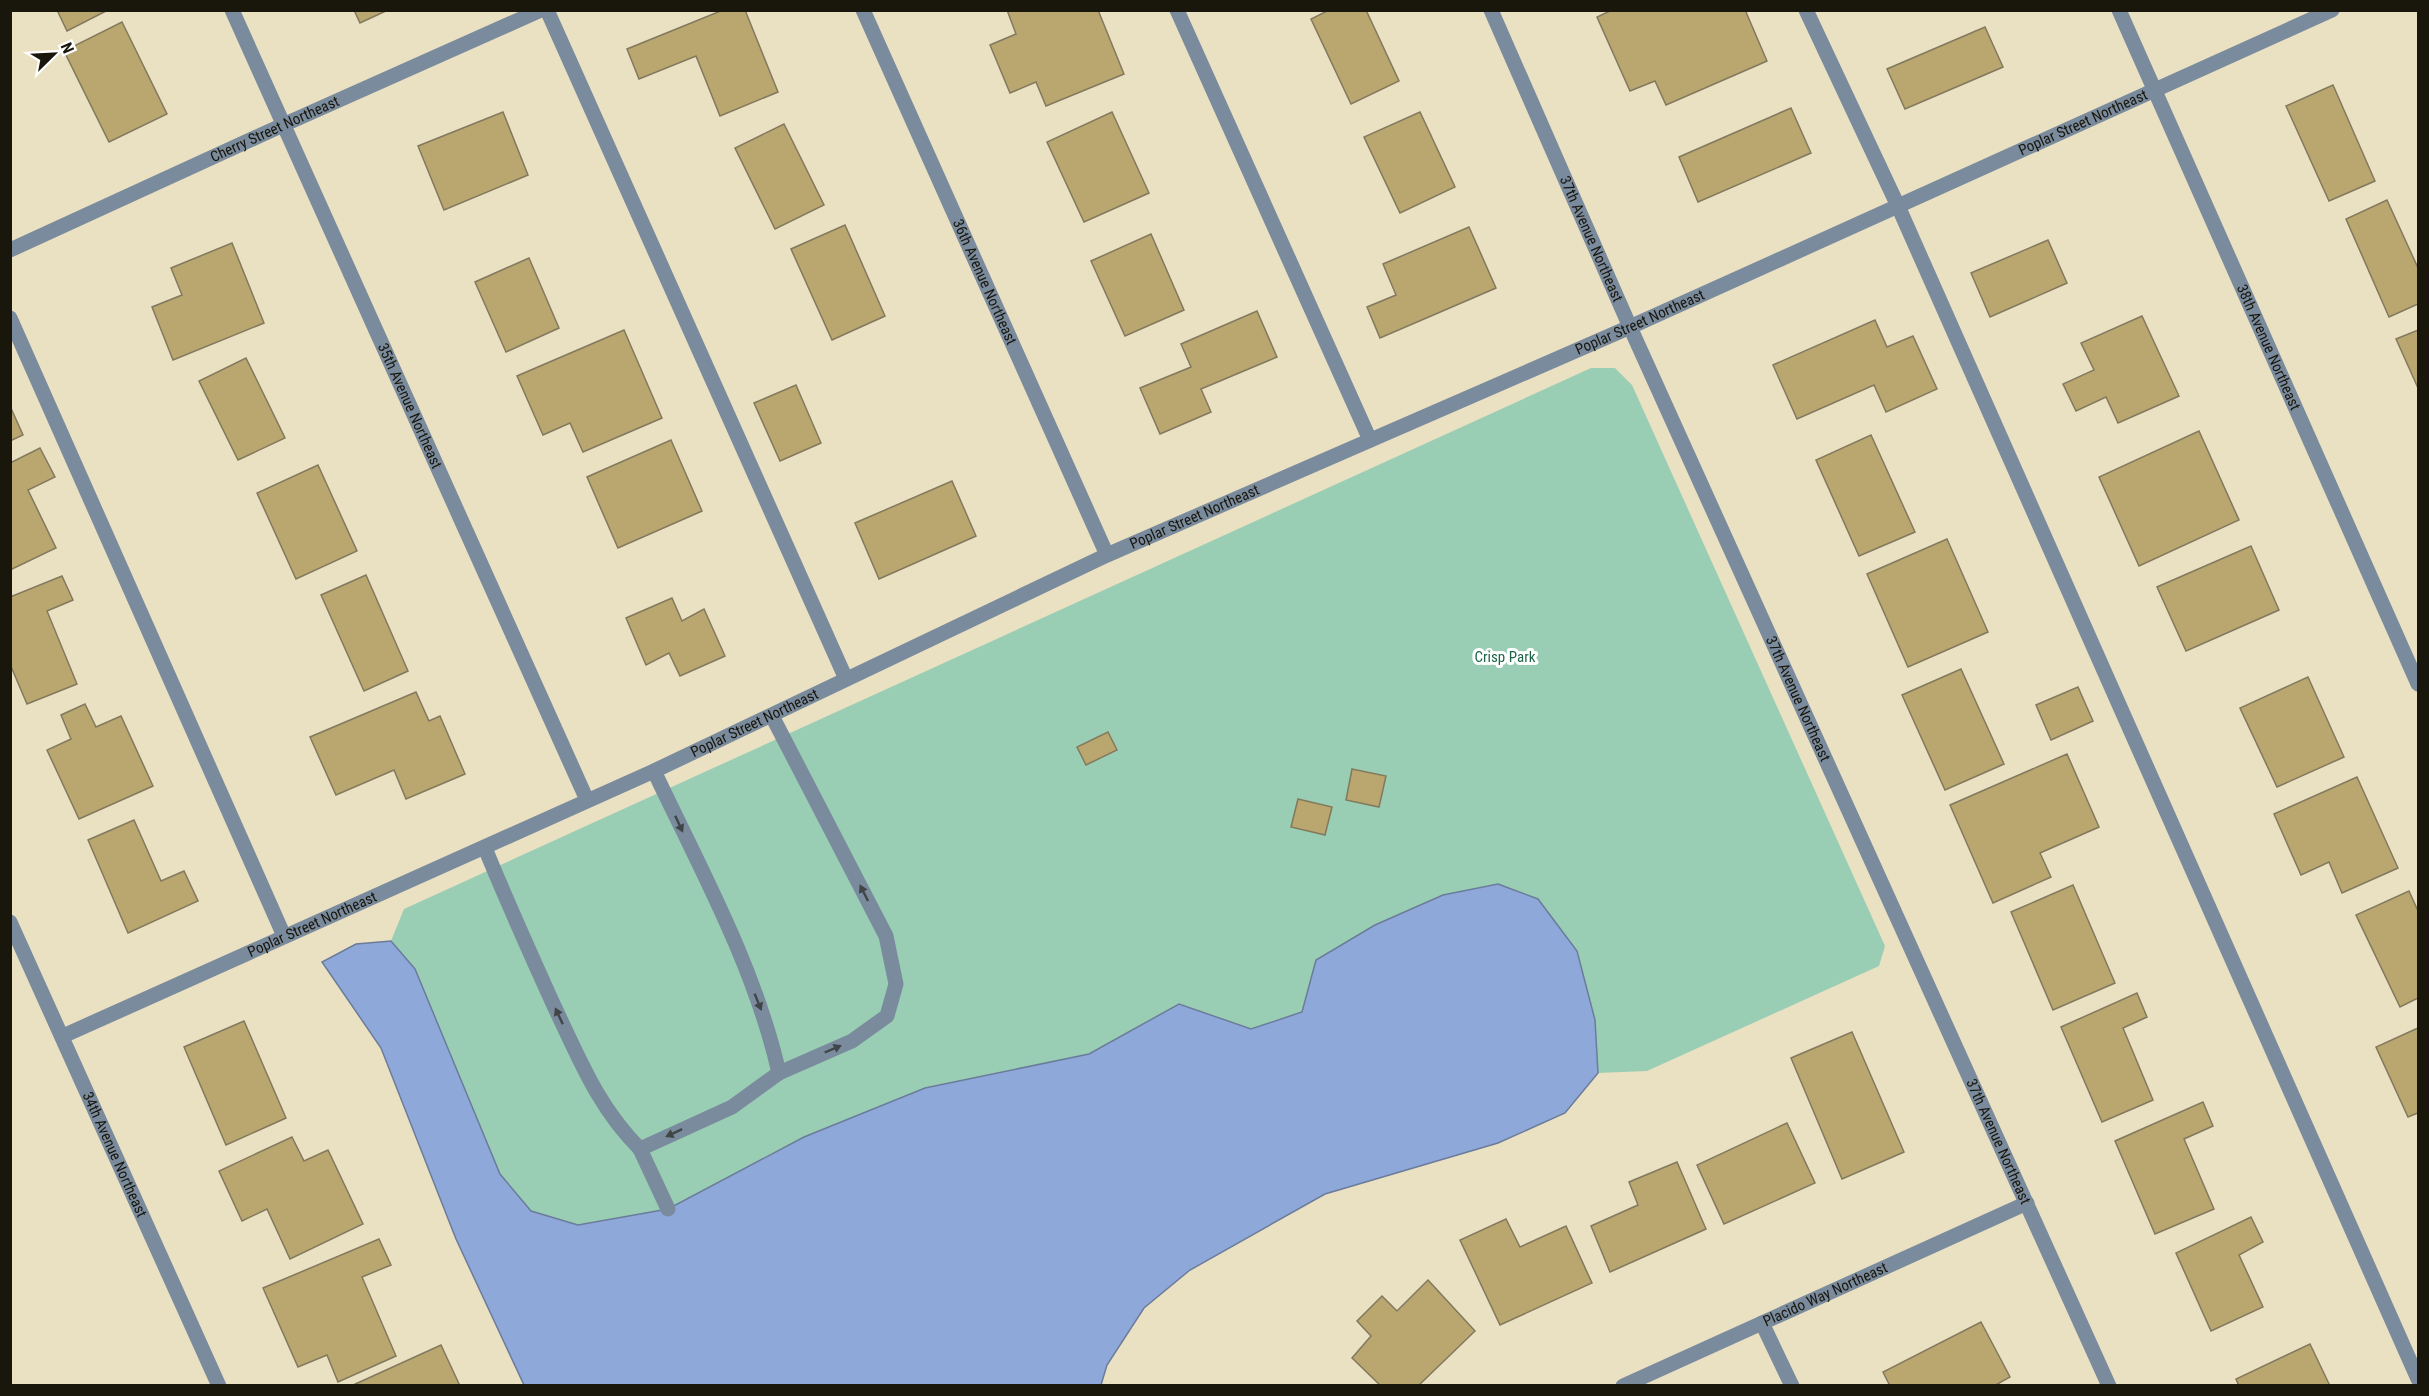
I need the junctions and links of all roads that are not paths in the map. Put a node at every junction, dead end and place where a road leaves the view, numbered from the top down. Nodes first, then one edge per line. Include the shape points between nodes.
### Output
1 (232, 10) edge
2 (541, 10) edge
3 (547, 10) edge
4 (863, 10) edge
5 (1177, 10) edge
6 (1491, 10) edge
7 (1806, 10) edge
8 (2119, 10) edge
9 (2332, 10) edge
10 (2154, 90) junction
11 (283, 124) junction
12 (1898, 206) junction
13 (10, 250) edge
14 (10, 318) edge
15 (1630, 327) junction
16 (1371, 440) junction
17 (1107, 555) junction
18 (846, 679) junction
19 (2418, 684) edge
20 (772, 716) junction
21 (654, 771) junction
22 (587, 800) junction
23 (484, 848) junction
24 (10, 922) edge
25 (284, 936) junction
26 (63, 1036) junction
27 (779, 1072) junction
28 (640, 1149) junction
29 (2027, 1203) junction
30 (668, 1209) dead end
31 (1761, 1323) junction
32 (2418, 1379) edge
33 (219, 1386) edge
34 (1623, 1386) edge
35 (1792, 1386) edge
36 (2109, 1386) edge

1 - 11 street, 35th Avenue Northeast
2 - 11 street, Cherry Street Northeast
3 - 18 street
4 - 17 street, 36th Avenue Northeast
5 - 16 street
6 - 15 street, 37th Avenue Northeast
7 - 12 street
8 - 10 street, 38th Avenue Northeast
9 - 10 street, Poplar Street Northeast
10 - 12 street, Poplar Street Northeast
10 - 19 street, 38th Avenue Northeast
11 - 13 street, Cherry Street Northeast
11 - 22 street, 35th Avenue Northeast
12 - 15 street, Poplar Street Northeast
12 - 32 street
14 - 25 street
15 - 16 street, Poplar Street Northeast
15 - 29 street, 37th Avenue Northeast
16 - 17 street, Poplar Street Northeast
17 - 18 street, Poplar Street Northeast
18 - 20 street, Poplar Street Northeast
20 - 21 street, Poplar Street Northeast
27 -> 20 street via 852,1041 887,1016 896,984 886,936
21 - 22 street, Poplar Street Northeast
21 -> 27 street via 726,924 770,1032
22 - 23 street, Poplar Street Northeast
23 - 25 street, Poplar Street Northeast
28 -> 23 street via 618,1127 593,1088
24 - 26 street, 34th Avenue Northeast
25 - 26 street, Poplar Street Northeast
26 - 33 street, 34th Avenue Northeast
27 -> 28 street via 732,1107
28 - 30 street
29 - 31 street, Placido Way Northeast
29 - 36 street, 37th Avenue Northeast
31 - 34 street, Placido Way Northeast
31 - 35 street

